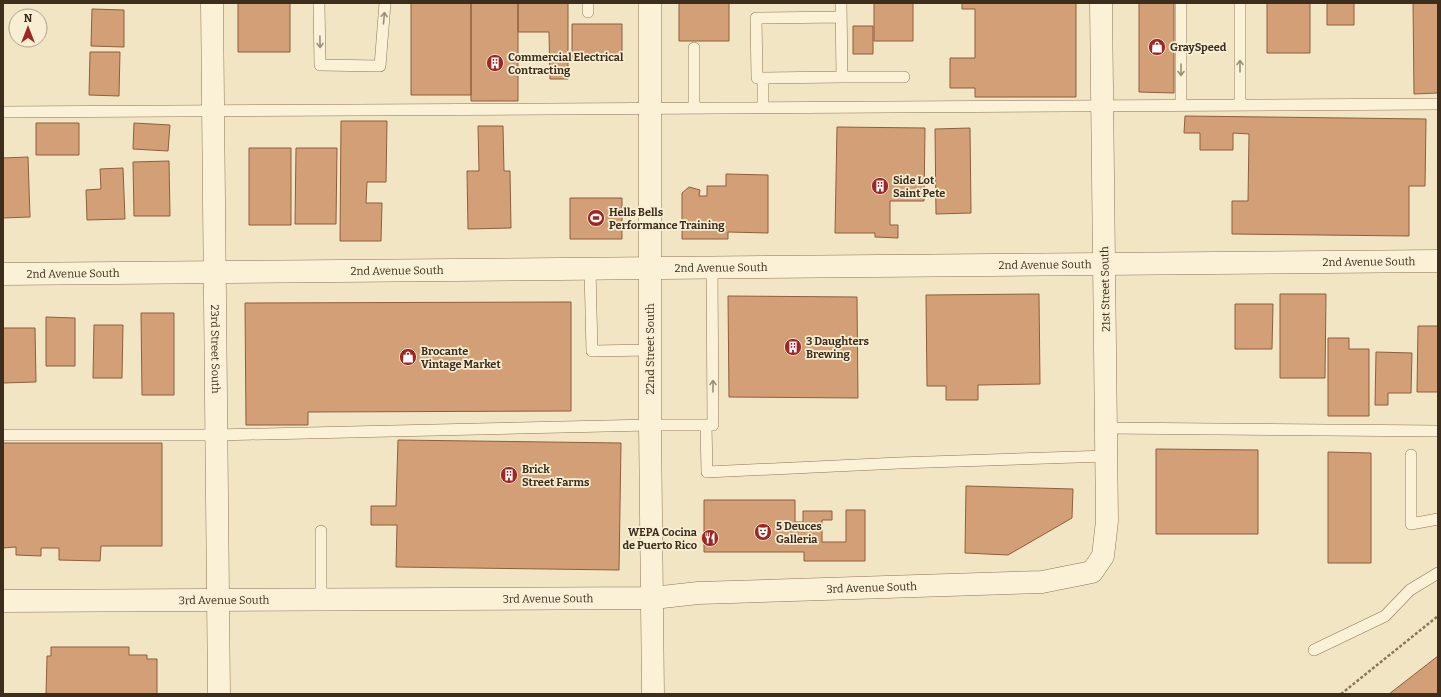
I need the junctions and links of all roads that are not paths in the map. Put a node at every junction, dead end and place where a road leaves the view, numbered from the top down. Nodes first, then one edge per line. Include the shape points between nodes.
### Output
1 (212, 3) edge
2 (319, 3) edge
3 (385, 3) edge
4 (650, 3) edge
5 (841, 3) edge
6 (1101, 3) edge
7 (1181, 3) edge
8 (1240, 3) edge
9 (841, 17) junction
10 (694, 48) dead end
11 (842, 77) junction
12 (904, 77) dead end
13 (763, 78) junction
14 (1438, 104) edge
15 (1102, 105) junction
16 (1181, 105) junction
17 (1240, 105) junction
18 (650, 108) junction
19 (694, 108) junction
20 (763, 108) junction
21 (213, 111) junction
22 (3, 112) edge
23 (1438, 261) edge
24 (1105, 263) junction
25 (712, 268) junction
26 (590, 269) junction
27 (650, 269) junction
28 (215, 272) junction
29 (3, 274) edge
30 (650, 350) junction
31 (650, 425) junction
32 (709, 425) junction
33 (1106, 428) junction
34 (1438, 431) edge
35 (3, 436) edge
36 (217, 436) junction
37 (1411, 455) dead end
38 (1107, 456) junction
39 (1438, 519) edge
40 (321, 531) dead end
41 (1092, 572) joint
42 (1438, 573) edge
43 (218, 598) junction
44 (321, 598) junction
45 (653, 598) junction
46 (3, 601) edge
47 (1314, 650) dead end
48 (219, 694) edge
49 (654, 694) edge

1 - 21 street, 23rd Street South
2 -> 3 lane via 320,65 380,66
4 - 18 street, 22nd Street South
5 - 9 lane
6 - 15 street, 21st Street South
7 -> 16 lane
17 -> 8 lane
9 - 11 lane
9 - 13 lane via 756,18 757,78
10 - 19 lane
11 - 12 lane
11 - 13 lane
13 - 20 lane
14 - 17 lane
15 - 16 lane
15 - 20 lane
15 - 24 street, 21st Street South
16 - 17 lane
18 - 19 lane
18 - 21 lane
18 - 27 street, 22nd Street South
19 - 20 lane
21 - 22 lane
21 - 28 street, 23rd Street South
23 - 24 street, 2nd Avenue South
24 - 25 street, 2nd Avenue South
24 - 33 street, 21st Street South
25 - 27 street, 2nd Avenue South
32 -> 25 lane
26 - 27 street, 2nd Avenue South
26 - 28 street, 2nd Avenue South
26 - 30 lane via 592,351
27 - 30 street, 22nd Street South
28 - 29 street, 2nd Avenue South
28 - 36 street, 23rd Street South
30 - 31 street, 22nd Street South
31 - 32 lane
31 - 36 lane
31 - 45 street, 22nd Street South
32 - 38 lane via 707,472
33 - 34 lane
33 - 38 street, 21st Street South
35 - 36 lane
36 - 43 street, 23rd Street South
37 - 39 lane via 1411,524
38 - 41 street, 21st Street South via 1107,521 1103,556
40 - 44 lane
41 - 45 street, 3rd Avenue South via 1042,582 698,593
42 - 47 lane via 1410,590 1384,616
43 - 44 street, 3rd Avenue South
43 - 46 street, 3rd Avenue South
43 - 48 street, 23rd Street South
44 - 45 street, 3rd Avenue South
45 - 49 street, 22nd Street South

